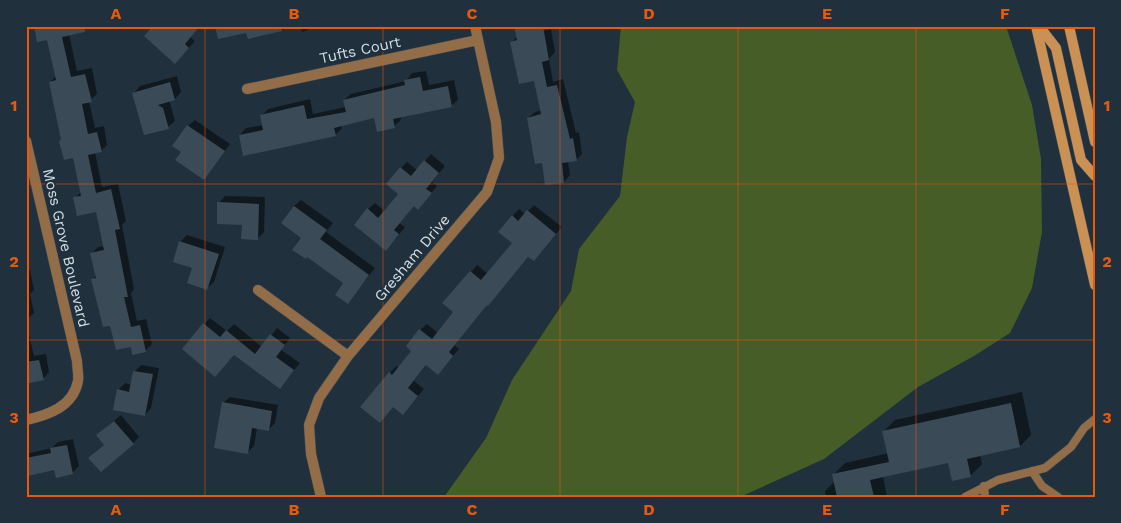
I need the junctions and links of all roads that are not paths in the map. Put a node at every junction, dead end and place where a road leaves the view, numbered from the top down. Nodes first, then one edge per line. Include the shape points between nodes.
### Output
1 (475, 26) edge
2 (1037, 26) edge
3 (1069, 26) edge
4 (478, 40) junction
5 (247, 89) dead end
6 (26, 141) edge
7 (1095, 142) edge
8 (1095, 176) edge
9 (1095, 285) edge
10 (258, 290) dead end
11 (348, 356) junction
12 (1095, 418) edge
13 (26, 420) edge
14 (1032, 471) junction
15 (984, 486) junction
16 (321, 497) edge
17 (965, 497) edge
18 (985, 497) edge
19 (1058, 497) edge

1 - 4 street, Gresham Drive
2 - 8 main road via 1056,48 1081,160
2 - 9 main road
3 - 7 main road
4 - 5 street, Tufts Court
4 - 11 street, Gresham Drive via 496,122 500,158 487,192
6 - 13 street, Moss Grove Boulevard via 77,361 78,382 69,400 52,414
10 - 11 street
11 - 16 street, Gresham Drive via 319,398 309,425 311,454
12 - 14 lane via 1071,446 1045,468
14 - 15 lane
14 - 19 lane via 1042,486
15 - 17 lane
15 - 18 lane

